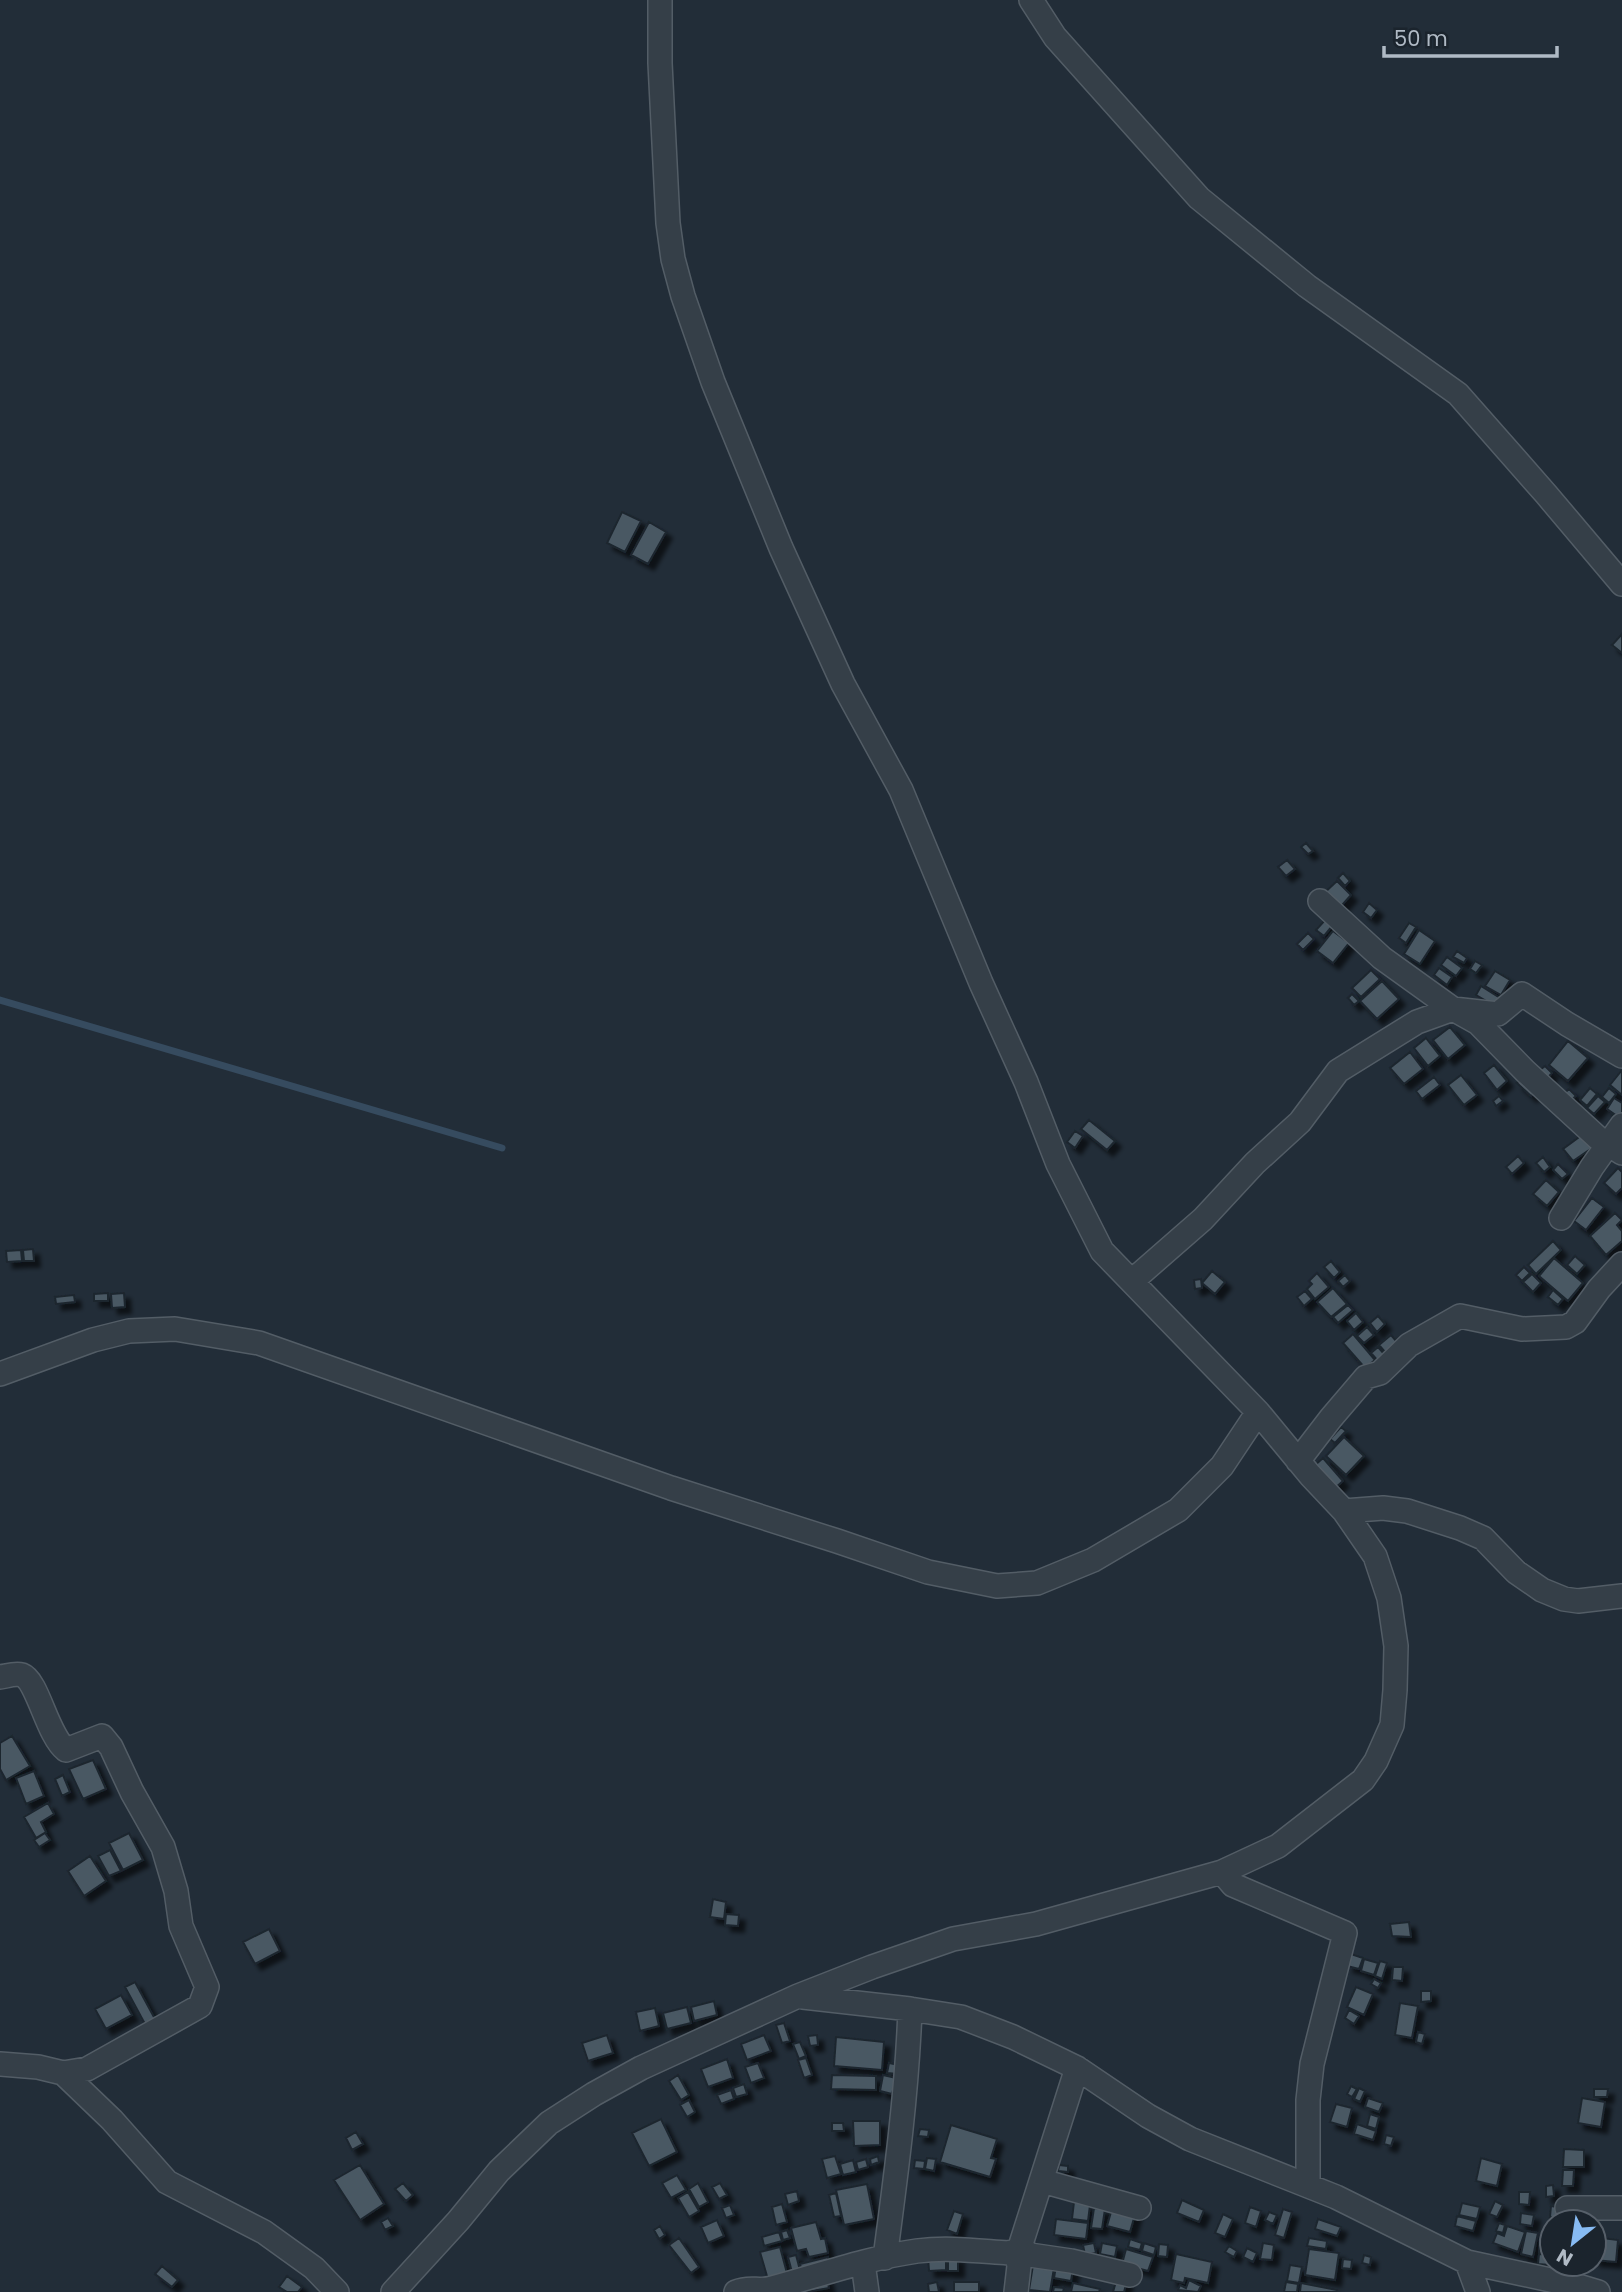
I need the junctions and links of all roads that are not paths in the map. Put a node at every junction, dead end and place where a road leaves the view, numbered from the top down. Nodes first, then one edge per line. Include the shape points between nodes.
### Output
1 (660, 0) edge
2 (1031, 0) edge
3 (1622, 584) edge
4 (1320, 901) dead end
5 (1453, 1009) junction
6 (1622, 1056) edge
7 (1622, 1125) edge
8 (1616, 1149) edge
9 (1561, 1218) dead end
10 (1622, 1264) edge
11 (1132, 1281) junction
12 (0, 1374) edge
13 (1258, 1412) junction
14 (1298, 1461) junction
15 (1344, 1511) junction
16 (1622, 1596) edge
17 (0, 1677) edge
18 (1222, 1872) junction
19 (798, 1996) junction
20 (911, 2009) junction
21 (0, 2064) edge
22 (1077, 2068) junction
23 (63, 2073) junction
24 (1042, 2180) junction
25 (1308, 2185) junction
26 (1139, 2208) dead end
27 (1018, 2249) junction
28 (874, 2260) junction
29 (1467, 2262) junction
30 (1130, 2276) dead end
31 (337, 2292) edge
32 (393, 2292) edge
33 (736, 2292) edge
34 (867, 2292) edge
35 (1016, 2292) edge
36 (1478, 2292) edge
37 (1598, 2292) edge

1 - 11 street via 668,223 683,296 713,382 838,672 901,790 1058,1164 1102,1251
2 - 3 street via 1055,37 1199,198 1307,286 1458,394
4 - 5 street via 1382,958
5 - 6 street via 1498,1014 1522,994
5 - 8 street via 1478,1023 1598,1138
5 - 11 street via 1417,1022 1339,1071 1300,1122 1203,1219
7 - 8 street
8 - 9 street via 1573,1197
10 - 14 street via 1566,1326 1522,1329 1460,1316 1409,1345 1380,1373 1366,1377
11 - 13 street
12 - 13 street via 129,1331 174,1329 260,1343 671,1488 928,1572 997,1586 1037,1583 1093,1560 1178,1510 1222,1466
13 - 14 street
14 - 15 street
15 - 16 street via 1407,1511 1460,1528 1483,1538 1516,1572 1542,1590 1564,1599
15 - 18 street via 1375,1556 1389,1598 1396,1646 1392,1724 1363,1780 1278,1846
17 - 23 street via 26,1677 58,1744 66,1750 102,1736 111,1746 163,1847 181,1926 207,1987 200,2006 87,2069
18 - 19 street via 1036,1924 953,1939
18 - 25 street via 1233,1885 1345,1933 1312,2064
19 - 20 street
19 - 32 street via 642,2068 549,2123 499,2171
20 - 22 street via 961,2017
20 - 28 street via 897,2180
21 - 23 street
22 - 24 street
22 - 25 street via 1190,2139
23 - 31 street via 167,2182 264,2232 314,2268
24 - 26 street
24 - 27 street
25 - 29 street
27 - 28 street via 1009,2253 918,2251
27 - 30 street
27 - 35 street
28 - 33 street via 764,2290 748,2287
28 - 34 street
29 - 36 street
29 - 37 street

